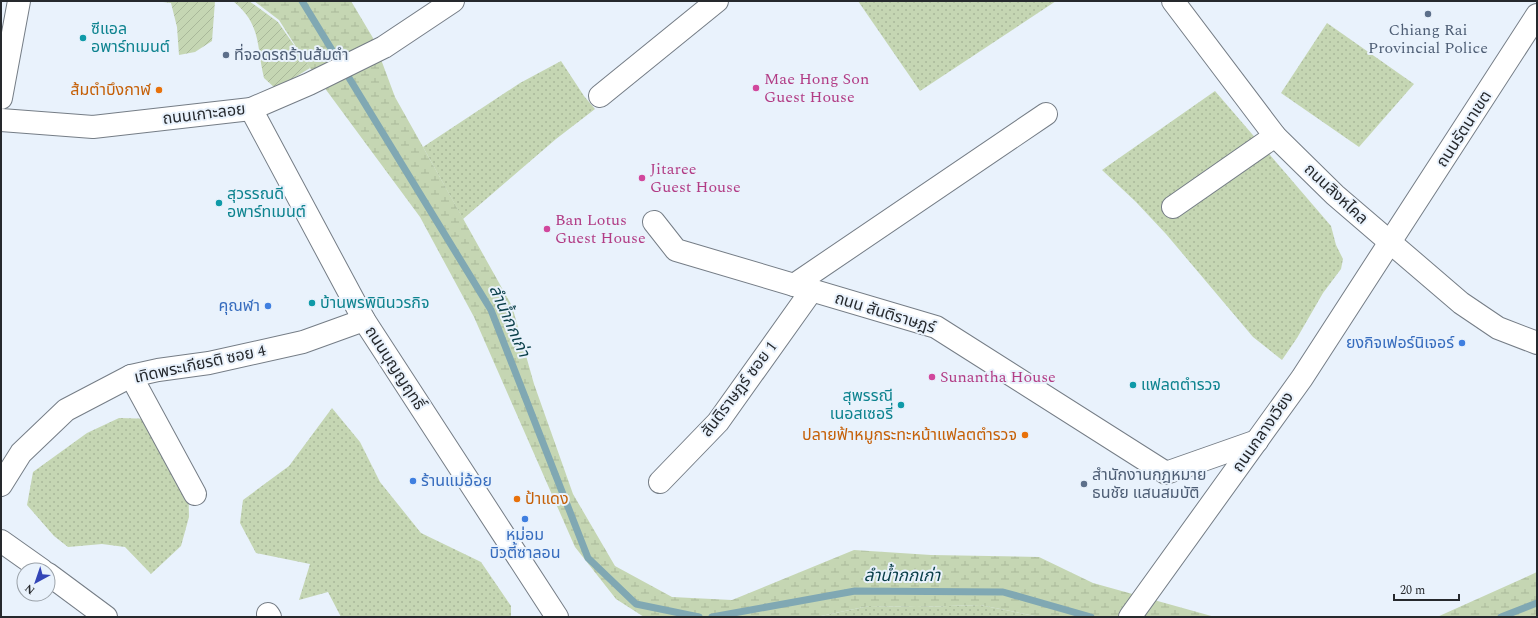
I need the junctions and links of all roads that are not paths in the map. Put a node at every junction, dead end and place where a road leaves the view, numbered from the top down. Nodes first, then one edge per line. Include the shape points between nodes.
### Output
1 (19, 1) edge
2 (453, 1) edge
3 (717, 1) edge
4 (1173, 1) edge
5 (1537, 15) edge
6 (600, 96) dead end
7 (1, 98) edge
8 (251, 109) junction
9 (1046, 114) dead end
10 (1, 123) edge
11 (1275, 136) junction
12 (1173, 207) dead end
13 (654, 222) dead end
14 (1390, 243) junction
15 (803, 288) junction
16 (364, 320) junction
17 (1537, 343) edge
18 (131, 376) junction
19 (1257, 441) junction
20 (660, 482) dead end
21 (1, 485) edge
22 (195, 494) dead end
23 (1, 541) edge
24 (31, 562) edge
25 (56, 580) edge
26 (106, 617) edge
27 (557, 617) edge
28 (1130, 617) edge

1 - 7 street
2 - 8 street, ถนนเกาะลอย via 384,47
3 - 6 street
4 - 11 street, ถนนสิงหไคล
5 - 14 street, ถนนรัตนาเขต
8 - 10 street, ถนนเกาะลอย via 93,127
8 - 16 street, ถนนบุญญฤทธิ์
9 - 15 street
11 - 12 street
11 - 14 street, ถนนสิงหไคล
13 - 15 street, ถนน สันติราษฎร์ via 676,250
14 - 17 street, ถนนสิงหไคล via 1460,304 1498,328
14 - 19 street, ถนนกลางเวียง
15 - 19 street, ถนน สันติราษฎร์ via 936,327 1166,473
15 - 20 street, สันติราษฎร์ ซอย 1 via 718,422
16 - 18 street, เทิดพระเกียรติ ซอย 4 via 303,342 209,363
16 - 27 street, ถนนบุญญฤทธิ์
18 - 21 street, เทิดพระเกียรติ ซอย 4 via 66,410 21,453
18 - 22 street
19 - 28 street, ถนนกลางเวียง
23 - 24 street
25 - 26 street

